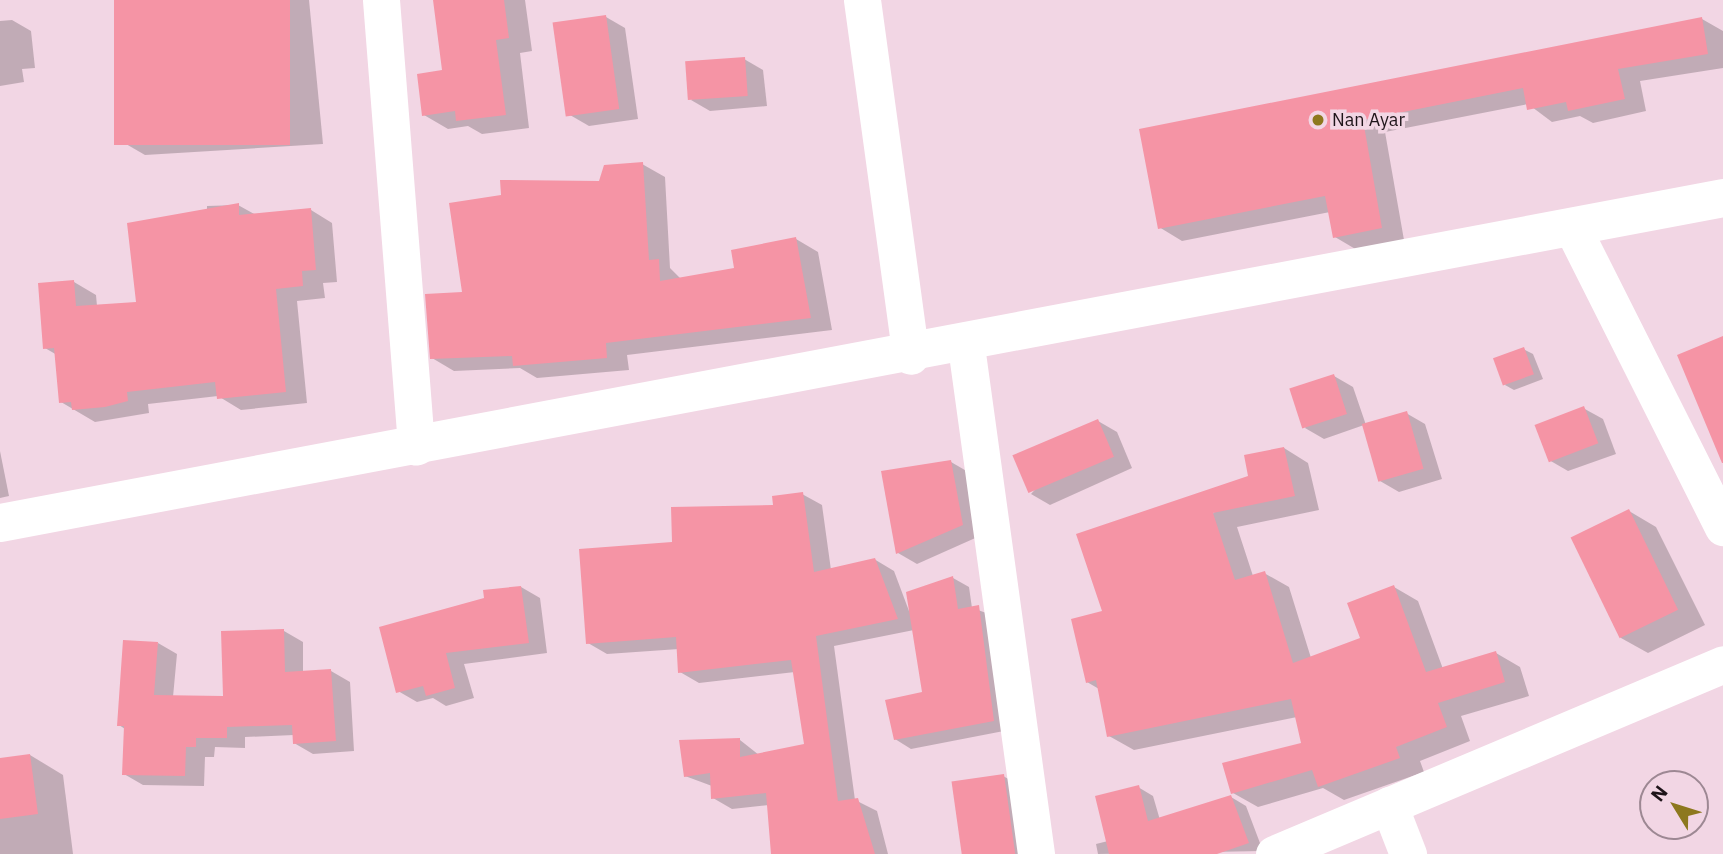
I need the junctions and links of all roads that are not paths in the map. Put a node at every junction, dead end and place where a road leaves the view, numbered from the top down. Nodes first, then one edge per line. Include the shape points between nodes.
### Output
1 (381, 0) edge
2 (862, 0) edge
3 (1723, 198) edge
4 (1572, 227) junction
5 (966, 346) junction
6 (911, 356) junction
7 (416, 447) junction
8 (0, 523) edge
9 (1723, 527) edge
10 (1723, 664) edge
11 (1389, 805) junction
12 (1036, 854) edge
13 (1273, 854) edge
14 (1408, 854) edge

1 - 7 street
2 - 6 street
3 - 4 main road
4 - 5 main road
4 - 9 street
5 - 6 main road
5 - 12 street
6 - 7 main road
7 - 8 main road
10 - 11 street
11 - 13 street
11 - 14 street

